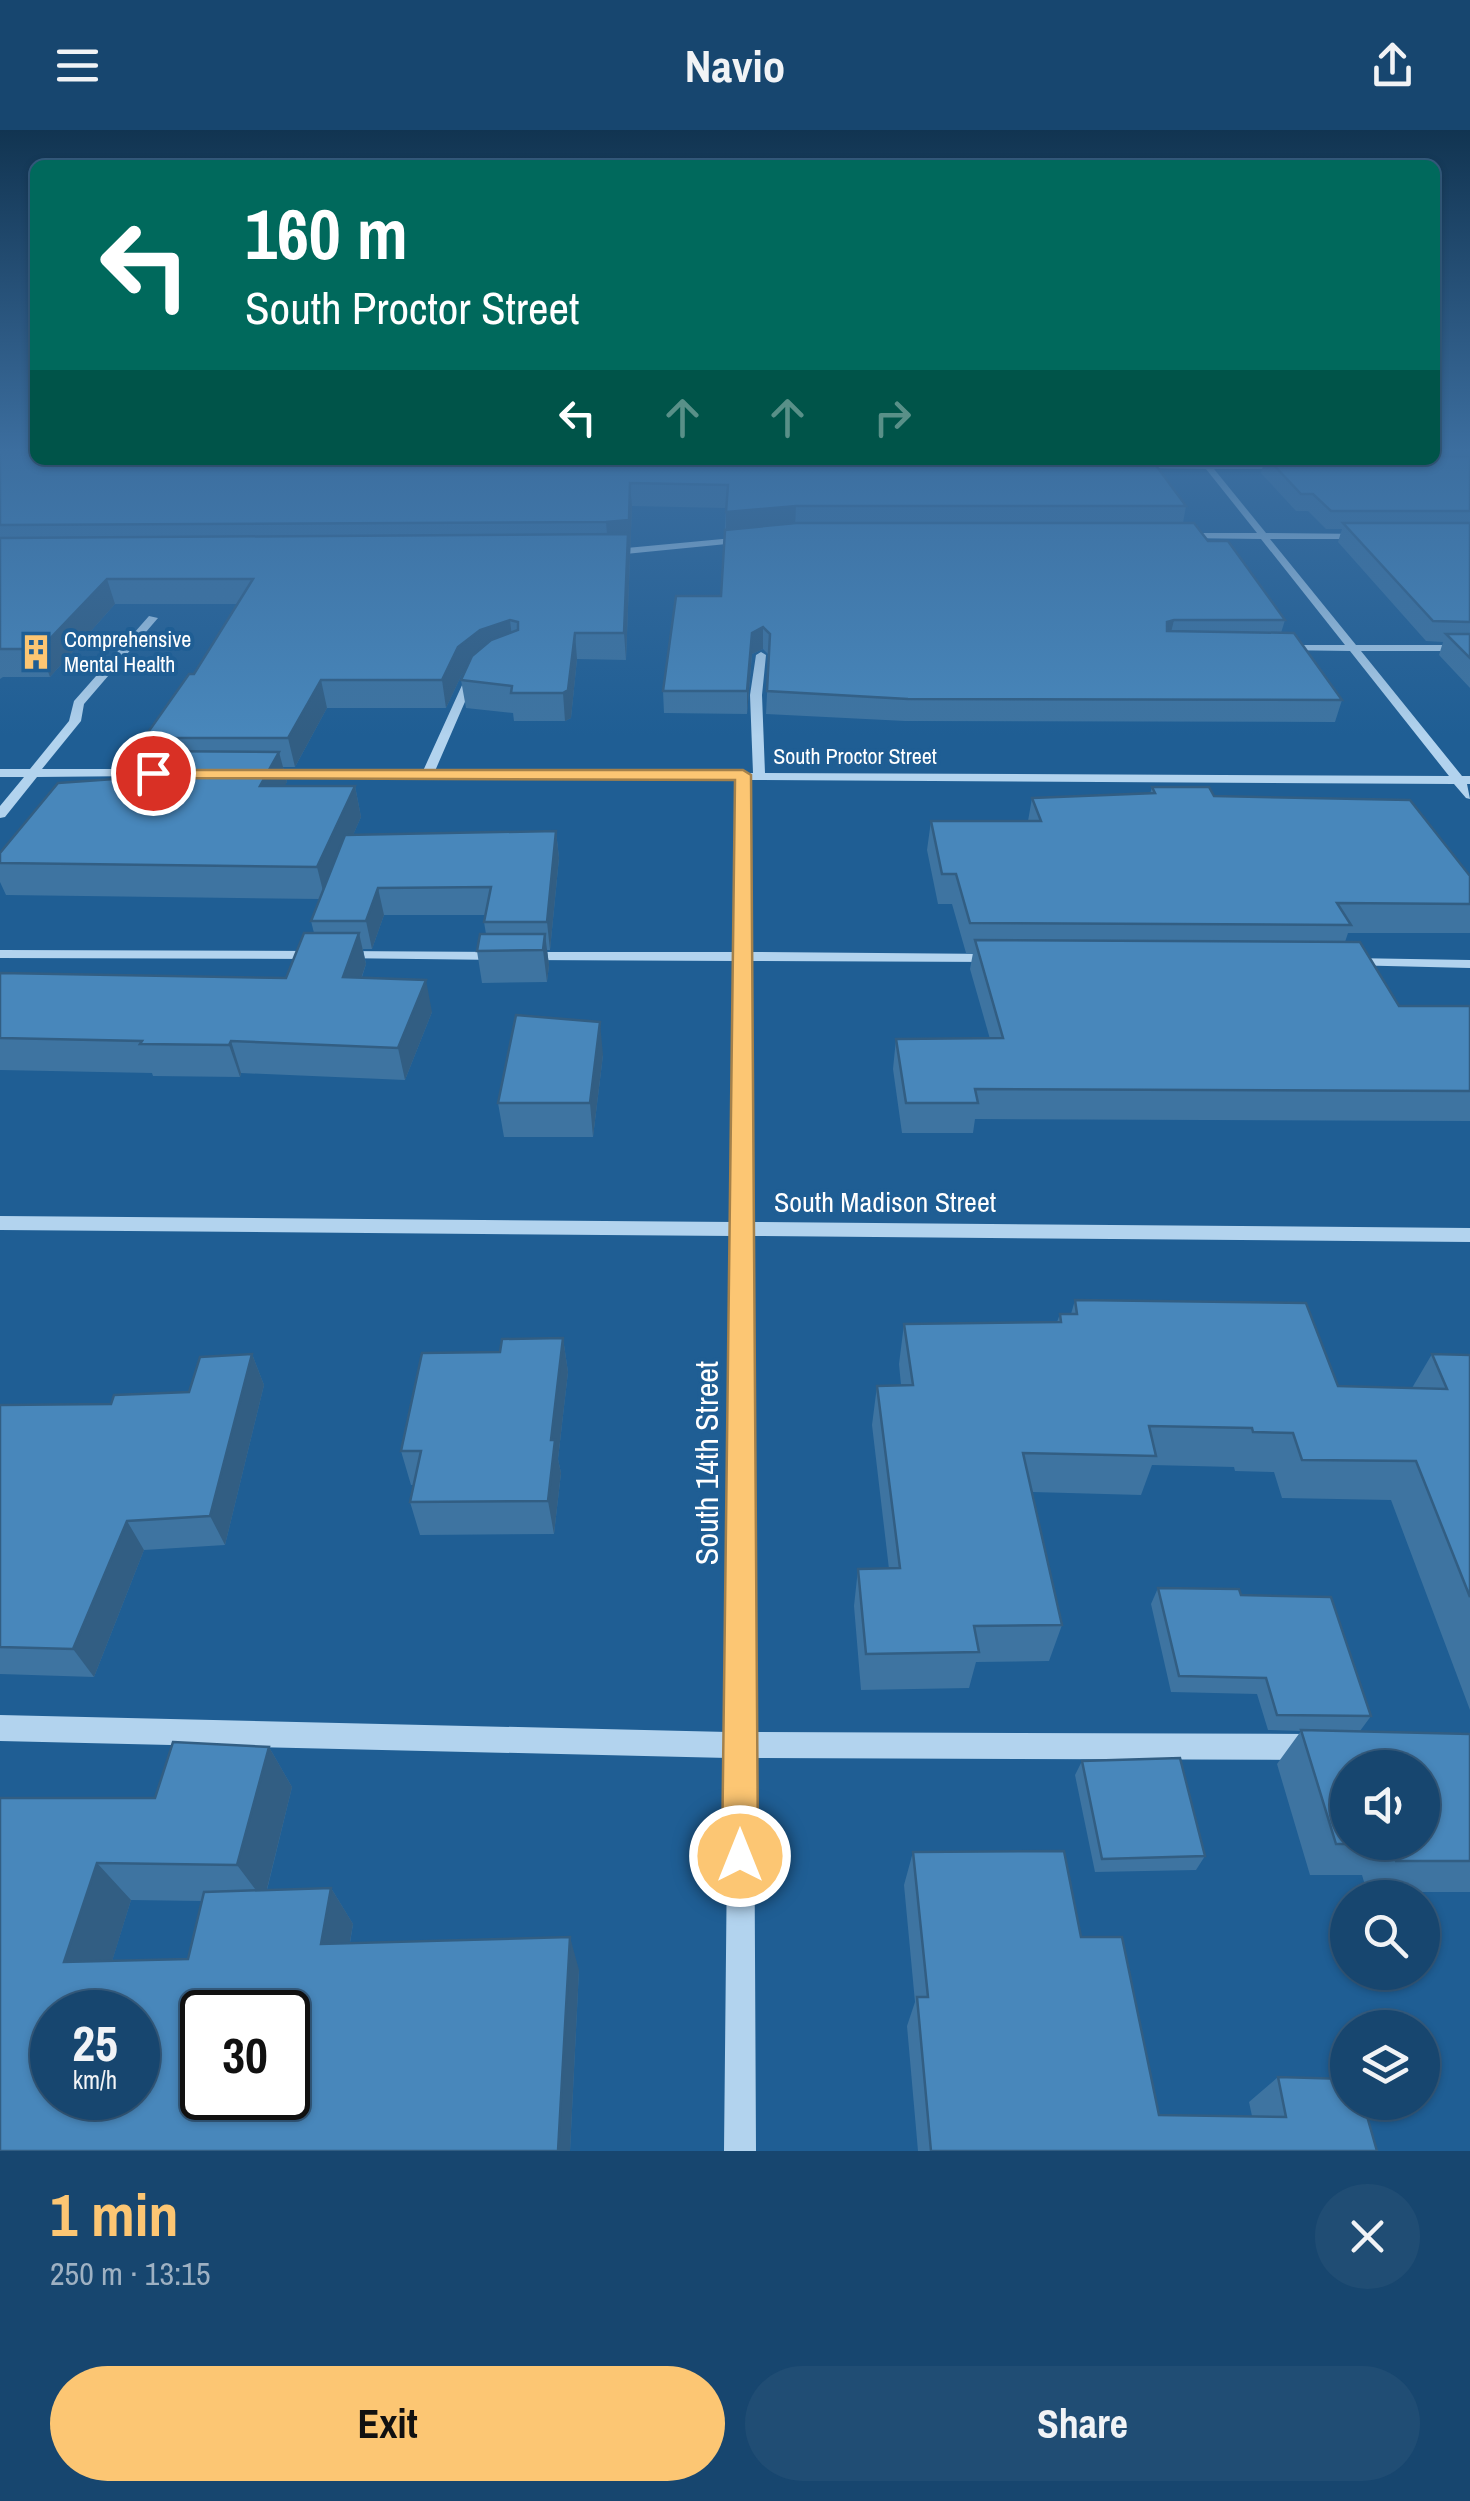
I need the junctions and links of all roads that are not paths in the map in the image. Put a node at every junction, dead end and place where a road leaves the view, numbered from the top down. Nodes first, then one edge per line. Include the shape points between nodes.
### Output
1 (654, 547) edge
2 (1276, 547) edge
3 (588, 553) edge
4 (153, 618) dead end
5 (1262, 648) edge
6 (1354, 648) junction
7 (1470, 648) edge
8 (761, 655) edge
9 (489, 662) edge
10 (0, 773) edge
11 (35, 773) junction
12 (153, 773) edge
13 (251, 774) edge
14 (428, 774) junction
15 (751, 775) junction
16 (1464, 780) edge
17 (1470, 794) edge
18 (0, 814) edge
19 (0, 954) edge
20 (1019, 958) edge
21 (741, 960) junction
22 (1333, 962) edge
23 (1470, 964) edge
24 (0, 1223) edge
25 (740, 1228) junction
26 (1470, 1234) edge
27 (0, 1728) edge
28 (740, 1745) junction
29 (1332, 1747) edge
30 (740, 2151) edge

1 - 3 street
2 - 6 street
4 - 11 street via 78,704 75,721
5 - 6 street
6 - 7 street
6 - 16 street
8 - 15 street, South 14th Street
9 - 14 street via 468,679
10 - 11 street
11 - 12 street
11 - 18 street
13 - 14 street, South Proctor Street
14 - 15 street, South Proctor Street
15 - 16 street, South Proctor Street
15 - 21 street, South 14th Street
16 - 17 street
19 - 21 street
20 - 21 street
21 - 25 street, South 14th Street
22 - 23 street
24 - 25 street, South Madison Street
25 - 26 street, South Madison Street
25 - 28 street, South 14th Street
27 - 28 street
28 - 29 street
28 - 30 street, South 14th Street

